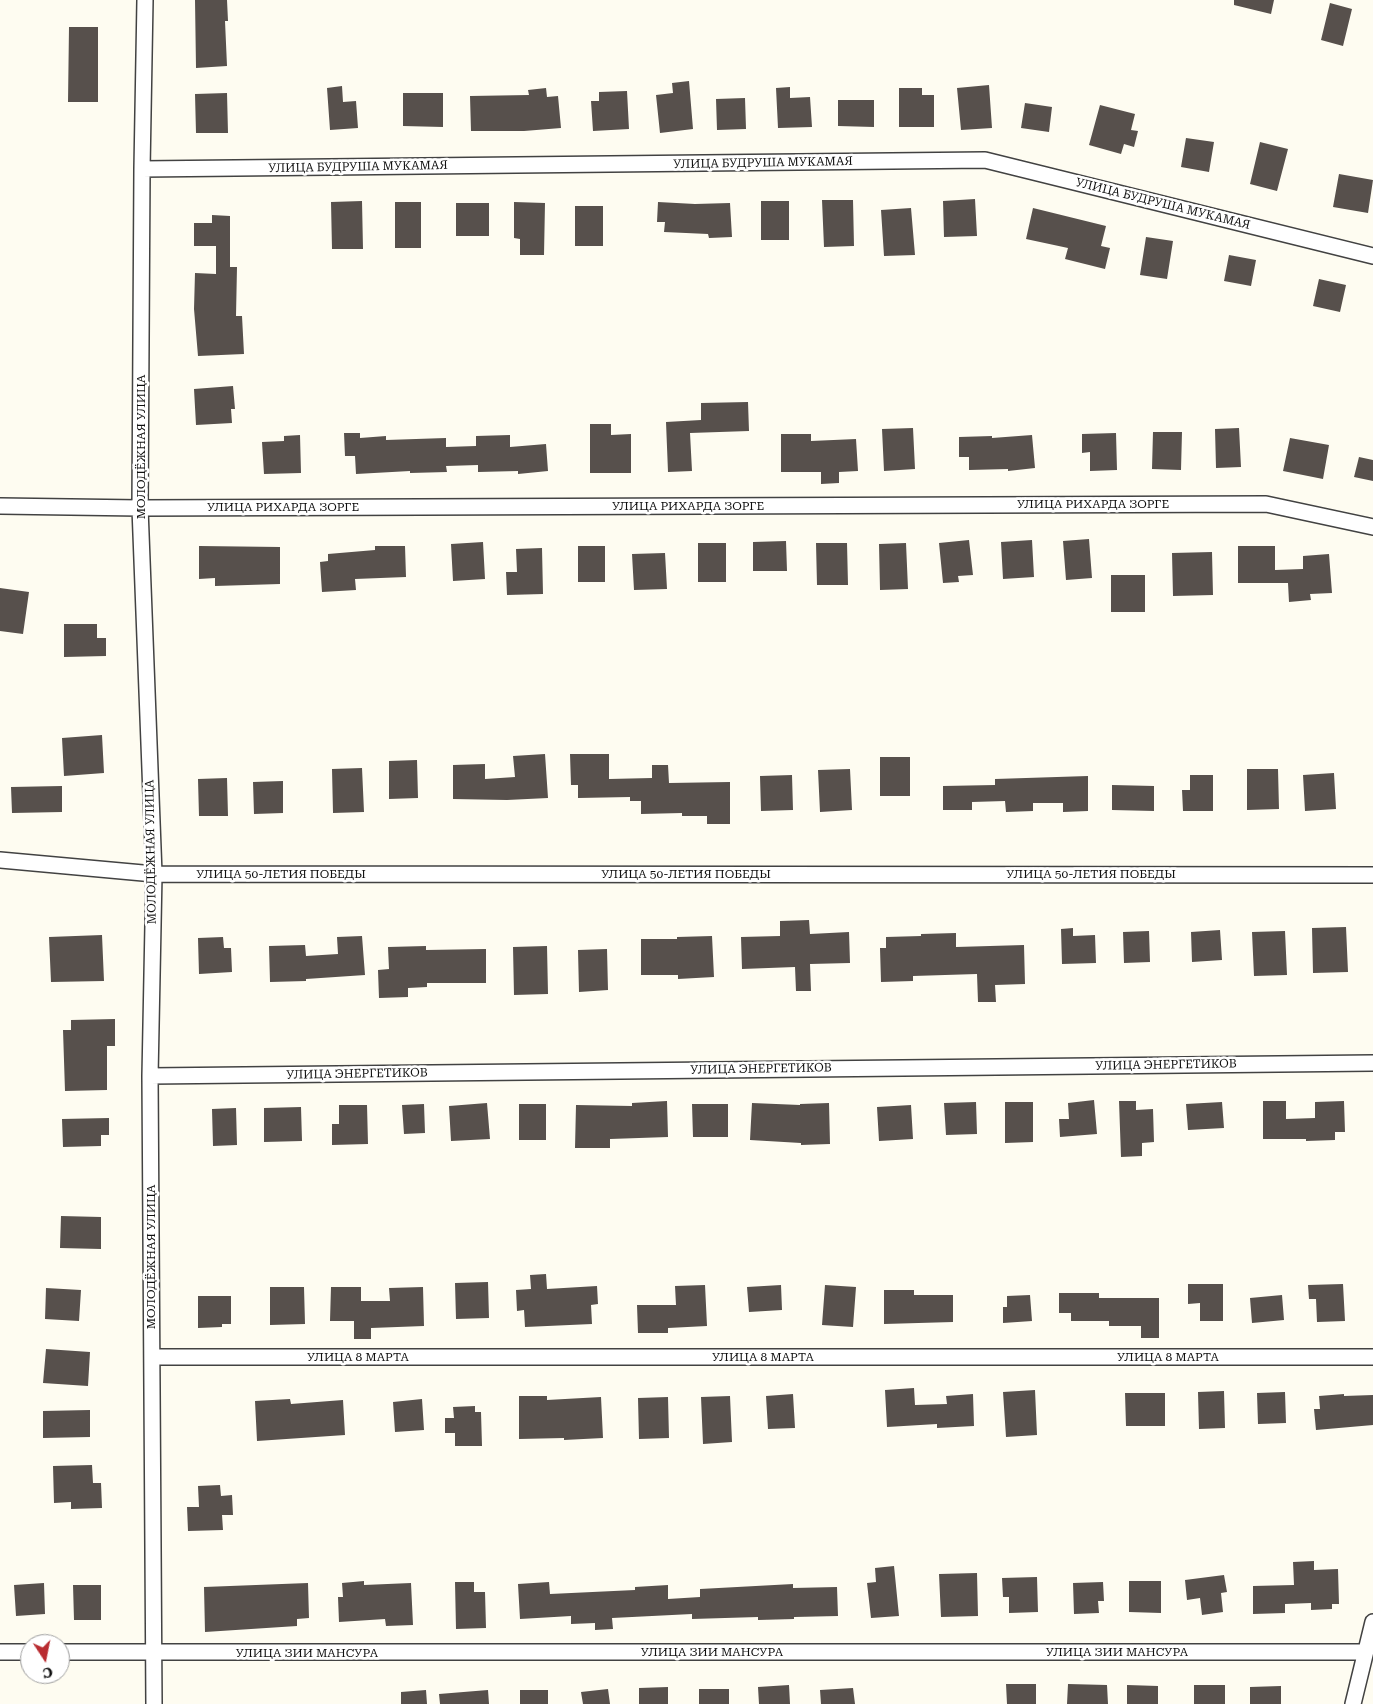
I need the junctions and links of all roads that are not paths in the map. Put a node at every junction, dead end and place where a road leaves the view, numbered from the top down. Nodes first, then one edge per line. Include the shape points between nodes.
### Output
1 (145, 0) edge
2 (142, 169) junction
3 (1373, 256) edge
4 (0, 506) edge
5 (140, 508) junction
6 (1373, 527) edge
7 (0, 860) edge
8 (154, 874) junction
9 (1373, 875) edge
10 (1373, 1063) edge
11 (150, 1076) junction
12 (1373, 1356) edge
13 (152, 1357) junction
14 (1373, 1622) edge
15 (0, 1652) edge
16 (20, 1652) edge
17 (70, 1652) edge
18 (1365, 1652) junction
19 (153, 1653) junction
20 (154, 1704) edge
21 (1352, 1704) edge

1 - 2 street, МОЛОДЁЖНАЯ УЛИЦА
2 - 3 street, УЛИЦА БУДРУША МУКАМАЯ via 985,160
2 - 5 street, МОЛОДЁЖНАЯ УЛИЦА
4 - 5 street, УЛИЦА РИХАРДА ЗОРГЕ
5 - 6 street, УЛИЦА РИХАРДА ЗОРГЕ via 1266,504
5 - 8 street, МОЛОДЁЖНАЯ УЛИЦА
7 - 8 street, УЛИЦА 50-ЛЕТИЯ ПОБЕДЫ
8 - 9 street, УЛИЦА 50-ЛЕТИЯ ПОБЕДЫ
8 - 11 street, МОЛОДЁЖНАЯ УЛИЦА
10 - 11 street, УЛИЦА ЭНЕРГЕТИКОВ
11 - 13 street, МОЛОДЁЖНАЯ УЛИЦА
12 - 13 street, УЛИЦА 8 МАРТА
13 - 19 street, МОЛОДЁЖНАЯ УЛИЦА
14 - 18 street
15 - 16 street
17 - 19 street, УЛИЦА ЗИИ МАНСУРА
18 - 19 street, УЛИЦА ЗИИ МАНСУРА
18 - 21 street
19 - 20 street, МОЛОДЁЖНАЯ УЛИЦА

